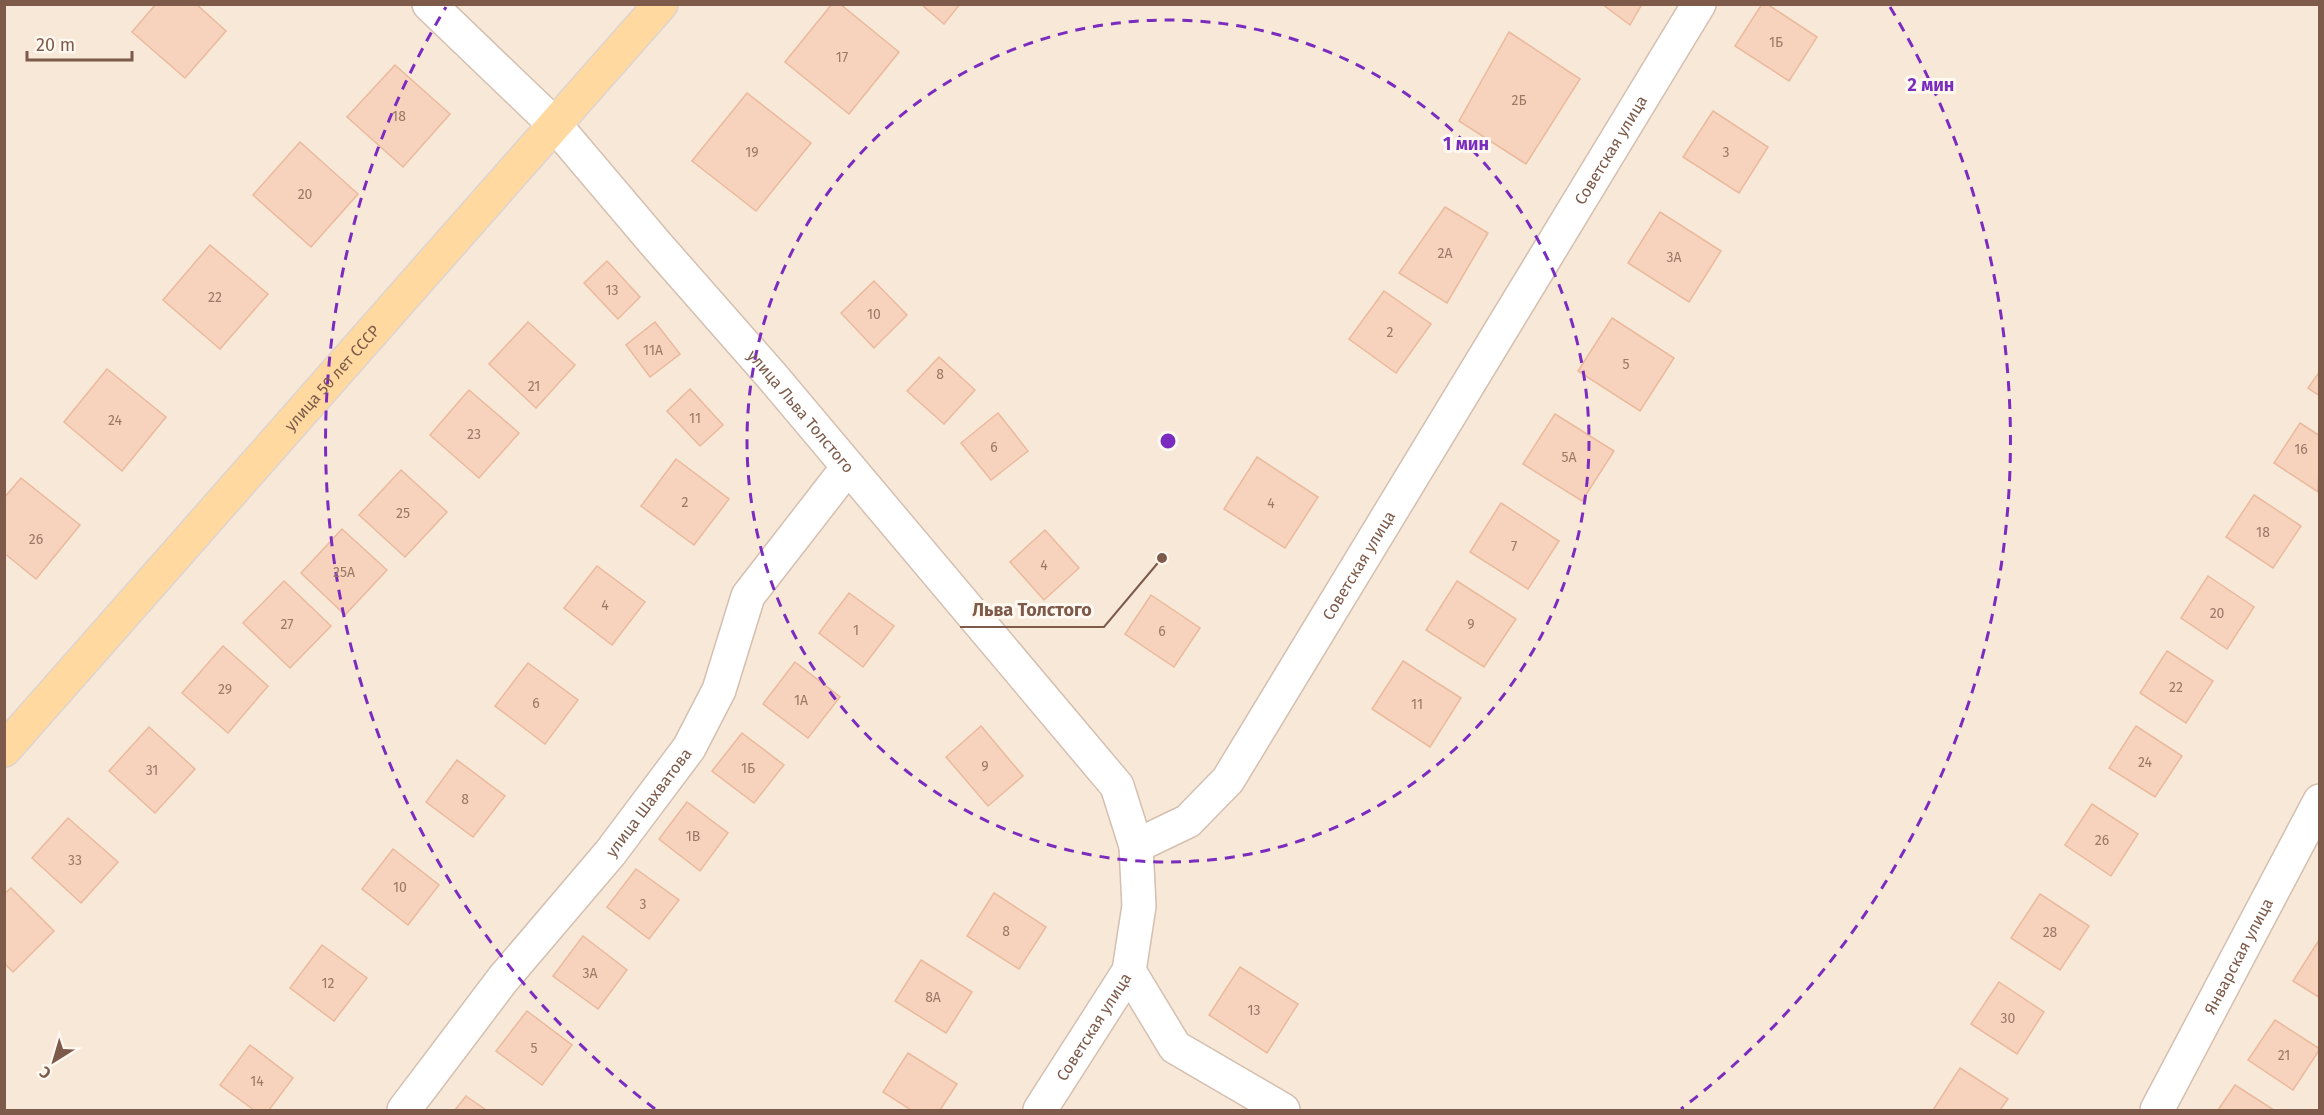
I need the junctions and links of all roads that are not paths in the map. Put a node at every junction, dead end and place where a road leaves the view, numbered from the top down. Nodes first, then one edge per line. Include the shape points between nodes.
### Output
1 (429, 4) edge
2 (662, 4) edge
3 (1699, 4) edge
4 (555, 124) junction
5 (848, 467) junction
6 (4, 750) edge
7 (2319, 801) edge
8 (1136, 846) junction
9 (1130, 970) junction
10 (404, 1110) edge
11 (1041, 1110) edge
12 (1283, 1110) edge
13 (2157, 1110) edge

1 - 4 street, улица Льва Толстого
2 - 4 main road, улица 50 лет СССР
3 - 8 street, Советская улица via 1228,780 1188,821
4 - 5 street, улица Льва Толстого
4 - 6 main road, улица 50 лет СССР
5 - 8 street, улица Льва Толстого via 1117,786
5 - 10 street, улица Шахватова via 748,596 720,690 689,748 611,852 503,979
7 - 13 street, Январская улица
8 - 9 street, Советская улица via 1139,906
9 - 11 street, Советская улица
9 - 12 street via 1175,1047

